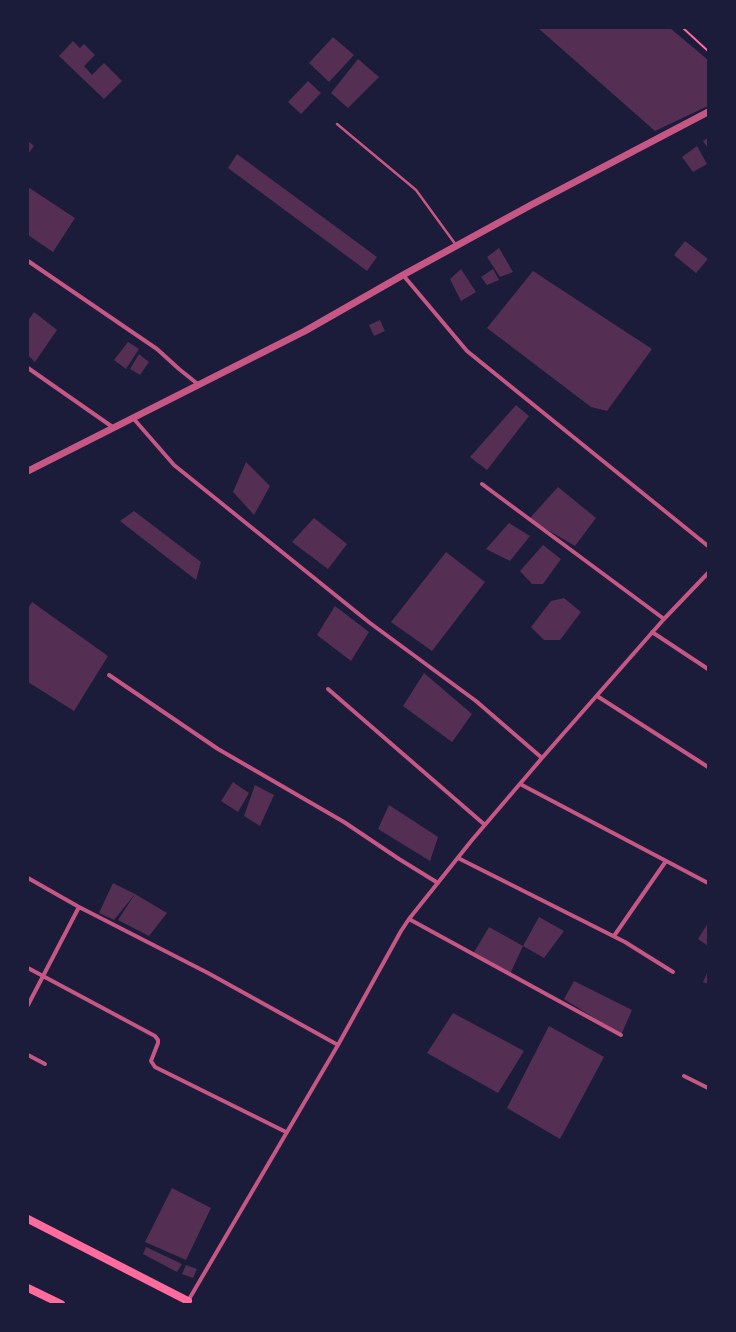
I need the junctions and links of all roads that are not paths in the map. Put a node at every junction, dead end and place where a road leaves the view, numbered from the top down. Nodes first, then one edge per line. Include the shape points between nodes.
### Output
1 (708, 112) edge
2 (336, 124) dead end
3 (456, 245) junction
4 (28, 261) edge
5 (403, 275) junction
6 (28, 368) edge
7 (199, 385) junction
8 (133, 418) junction
9 (114, 428) junction
10 (28, 471) edge
11 (482, 484) dead end
12 (708, 546) edge
13 (708, 573) edge
14 (664, 619) junction
15 (652, 632) junction
16 (708, 669) edge
17 (109, 675) dead end
18 (328, 689) dead end
19 (597, 696) junction
20 (542, 758) junction
21 (708, 767) edge
22 (520, 784) junction
23 (485, 825) junction
24 (458, 858) junction
25 (666, 861) junction
26 (28, 878) edge
27 (438, 883) junction
28 (708, 883) edge
29 (79, 907) junction
30 (409, 920) junction
31 (614, 936) junction
32 (28, 968) edge
33 (673, 972) dead end
34 (43, 976) junction
35 (28, 1004) edge
36 (621, 1035) dead end
37 (338, 1045) junction
38 (28, 1055) edge
39 (45, 1064) dead end
40 (684, 1076) dead end
41 (708, 1088) edge
42 (286, 1132) junction
43 (28, 1219) edge
44 (28, 1288) edge
45 (189, 1303) edge
46 (60, 1304) edge

1 - 3 street
2 - 3 lane via 416,190
3 - 5 street
4 - 7 street via 157,349
5 - 7 street via 305,331
5 - 12 street via 467,351
6 - 9 street
7 - 8 street
8 - 9 street
8 - 20 street via 174,465 370,623 476,701
9 - 10 street
11 - 14 street
13 - 14 street
14 - 15 street
15 - 16 street
15 - 19 street
17 - 27 street via 218,749 344,822
18 - 23 street
19 - 20 street
19 - 21 street
20 - 22 street
22 - 23 street
22 - 25 street
23 - 24 street
24 - 27 street
24 - 31 street
25 - 28 street
25 - 31 street
26 - 29 street
27 - 30 street
29 - 34 street
29 - 37 street
30 - 36 street
30 - 37 street
31 - 33 street
32 - 34 street
34 - 35 street
34 - 42 street via 155,1036 158,1043 151,1061 155,1067
37 - 42 street
38 - 39 street
40 - 41 street
42 - 45 street
43 - 45 main road
44 - 46 main road

